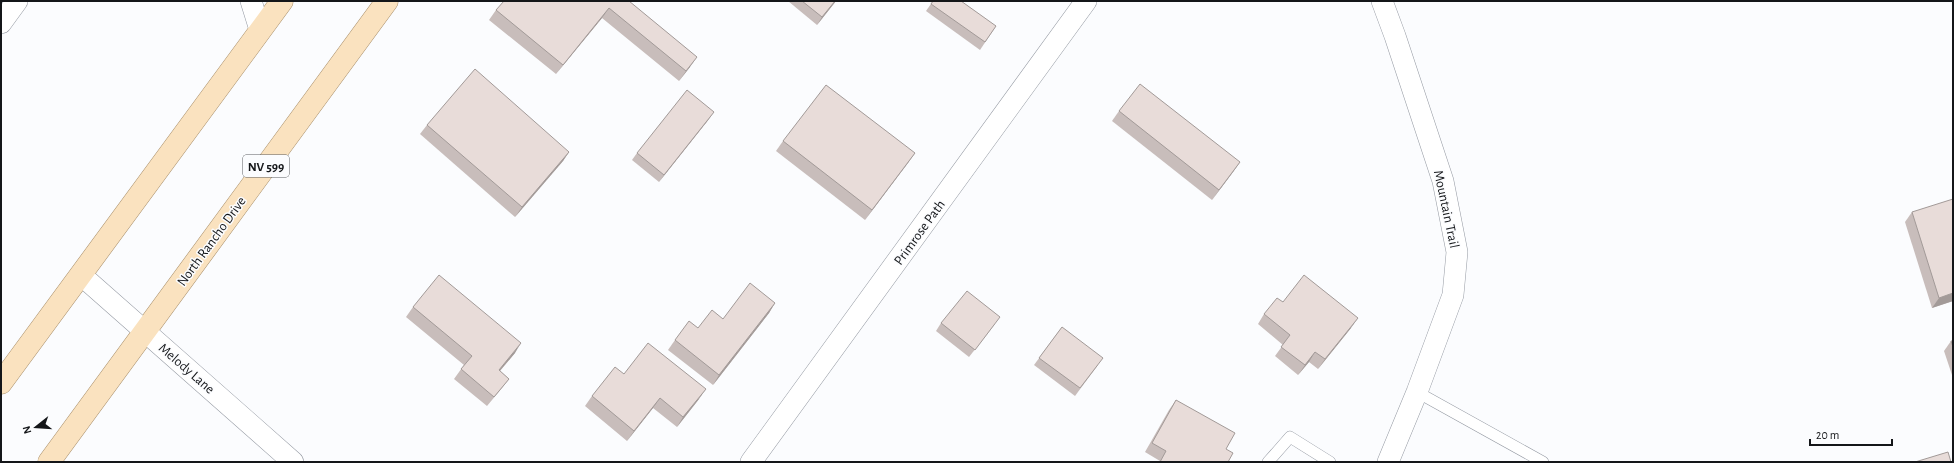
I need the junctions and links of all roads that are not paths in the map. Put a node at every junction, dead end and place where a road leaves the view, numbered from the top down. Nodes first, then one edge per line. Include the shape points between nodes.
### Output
1 (17, 1) edge
2 (251, 1) edge
3 (282, 1) edge
4 (387, 1) edge
5 (1086, 1) edge
6 (1382, 1) edge
7 (1, 23) edge
8 (260, 30) junction
9 (81, 275) junction
10 (144, 331) junction
11 (1, 383) edge
12 (1417, 392) junction
13 (48, 462) edge
14 (293, 462) edge
15 (751, 462) edge
16 (1268, 462) edge
17 (1330, 462) edge
18 (1388, 462) edge
19 (1543, 462) edge

1 - 7 street
2 - 8 street
3 - 8 main road
4 - 10 main road, North Rancho Drive / NV 599
5 - 15 street, Primrose Path
6 - 12 street, Mountain Trail via 1443,181 1457,252 1453,295
8 - 9 main road
9 - 10 street, Melody Lane
9 - 11 main road
10 - 13 main road, North Rancho Drive / NV 599
10 - 14 street, Melody Lane
12 - 18 street, Mountain Trail
12 - 19 lane
16 - 17 lane via 1290,437

